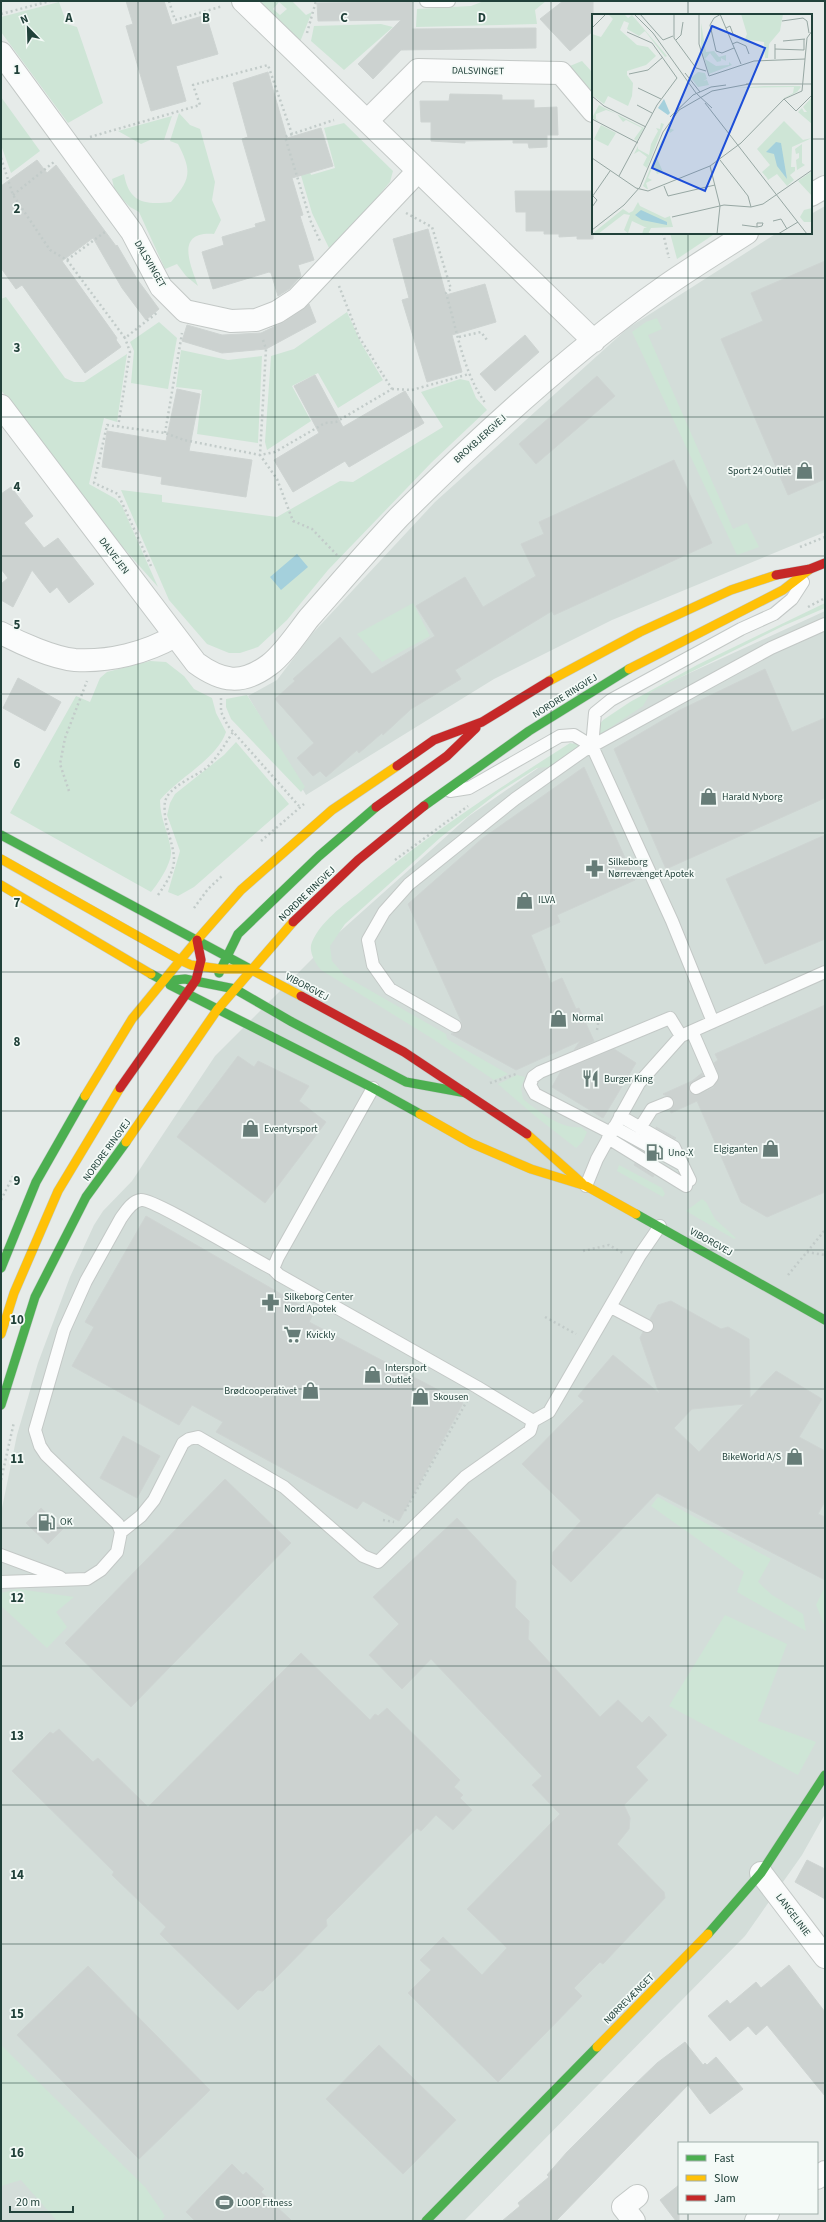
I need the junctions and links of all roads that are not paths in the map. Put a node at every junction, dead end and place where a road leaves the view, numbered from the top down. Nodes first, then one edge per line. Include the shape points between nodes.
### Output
1 (426, 1) edge
2 (449, 1) edge
3 (233, 3) edge
4 (1, 53) edge
5 (592, 110) edge
6 (362, 116) junction
7 (418, 171) junction
8 (825, 186) edge
9 (812, 194) edge
10 (745, 234) edge
11 (594, 340) junction
12 (1, 406) edge
13 (825, 562) edge
14 (810, 569) junction
15 (825, 624) edge
16 (1, 632) edge
17 (174, 636) junction
18 (244, 678) joint
19 (482, 722) junction
20 (592, 746) junction
21 (438, 794) junction
22 (1, 835) edge
23 (1, 859) edge
24 (1, 885) edge
25 (197, 940) junction
26 (226, 956) junction
27 (180, 960) junction
28 (201, 966) junction
29 (220, 969) junction
30 (250, 969) junction
31 (825, 972) edge
32 (196, 980) junction
33 (164, 981) junction
34 (216, 984) junction
35 (235, 989) junction
36 (188, 994) junction
37 (217, 1010) junction
38 (713, 1022) junction
39 (455, 1026) dead end
40 (692, 1031) junction
41 (680, 1036) junction
42 (373, 1088) junction
43 (696, 1088) dead end
44 (466, 1092) junction
45 (667, 1103) dead end
46 (640, 1128) junction
47 (613, 1129) junction
48 (683, 1165) junction
49 (586, 1186) junction
50 (660, 1226) junction
51 (1, 1268) edge
52 (273, 1269) junction
53 (611, 1307) junction
54 (825, 1320) edge
55 (646, 1326) dead end
56 (1, 1334) edge
57 (1, 1405) edge
58 (533, 1420) junction
59 (121, 1532) junction
60 (1, 1555) edge
61 (64, 1578) junction
62 (1, 1582) edge
63 (825, 1775) edge
64 (762, 1873) junction
65 (825, 1957) edge
66 (637, 2196) dead end
67 (766, 2214) edge
68 (426, 2221) edge
69 (634, 2221) edge
70 (756, 2221) edge

1 - 2 lane
3 - 6 street via 298,54
4 - 7 street, DALSVINGET via 132,232 161,287 180,305 231,322 256,320 277,312 297,299
5 - 6 street, DALSVINGET via 561,73 418,70
6 - 7 street
7 - 11 street
8 - 9 street
10 - 11 street, BROKBJERGVEJ via 664,287
11 - 18 street, BROKBJERGVEJ via 452,464 368,549 271,664
12 - 17 street, DALVEJEN
13 - 14 main road, NORDRE RINGVEJ
14 - 19 main road, NORDRE RINGVEJ via 774,575 732,590 640,632 527,693
14 - 20 lane via 792,599 774,614 741,629 611,700 595,713
14 - 21 main road, NORDRE RINGVEJ via 783,590 636,664 529,731
15 - 20 lane via 771,648 602,738
16 - 17 street via 24,646 74,660 140,652
17 - 18 street, DALVEJEN via 196,663 216,676
19 - 25 main road, NORDRE RINGVEJ via 434,740 332,810 241,890
19 - 26 main road via 447,756 382,802 314,861 238,934
20 - 21 lane via 574,735 560,736 469,788
20 - 38 lane via 669,914
20 - 39 lane via 515,799 409,884 384,912 368,940 373,965 390,989
21 - 30 main road, NORDRE RINGVEJ via 358,860 293,922
22 - 25 main road, VIBORGVEJ
23 - 27 main road
24 - 33 main road, VIBORGVEJ
25 - 26 main road, VIBORGVEJ
25 - 27 main road, NORDRE RINGVEJ
25 - 28 main road
26 - 29 main road
26 - 30 main road, VIBORGVEJ
27 - 28 main road
27 - 33 main road, NORDRE RINGVEJ
28 - 29 main road
28 - 32 main road
29 - 30 main road
29 - 34 main road
30 - 35 main road, NORDRE RINGVEJ
30 - 44 main road, VIBORGVEJ via 404,1052
31 - 38 lane
32 - 33 main road
32 - 34 main road
32 - 36 main road
33 - 36 main road, VIBORGVEJ
33 - 51 main road, NORDRE RINGVEJ via 132,1019 76,1110 36,1182
34 - 35 main road
34 - 37 main road
35 - 37 main road, NORDRE RINGVEJ
35 - 44 main road via 406,1082
36 - 37 main road, VIBORGVEJ
36 - 56 main road via 121,1087 58,1191 14,1293
37 - 42 main road, VIBORGVEJ
37 - 57 main road, NORDRE RINGVEJ via 144,1118 86,1197 64,1236 35,1297
38 - 40 lane
40 - 41 lane
40 - 43 lane via 712,1077
41 - 47 lane via 638,1083
41 - 47 lane via 670,1018 572,1057 533,1077 530,1085 535,1094
42 - 49 main road, VIBORGVEJ via 471,1143 531,1169
42 - 52 lane
44 - 49 main road, VIBORGVEJ via 536,1140
45 - 46 lane via 652,1109
46 - 47 lane
46 - 48 lane via 674,1147
47 - 48 lane
47 - 48 lane via 688,1183
47 - 49 lane
49 - 50 main road, VIBORGVEJ
50 - 53 lane via 640,1255
50 - 54 main road, VIBORGVEJ
52 - 58 lane
52 - 59 lane via 147,1200 138,1201 128,1208 112,1234 86,1281 64,1330 35,1430 46,1455 118,1524
53 - 55 lane
53 - 58 lane via 549,1412
58 - 59 lane via 530,1431 465,1477 378,1562 363,1556 284,1487 198,1436 183,1443 154,1500 141,1516
59 - 61 lane via 117,1552 101,1570 87,1579
60 - 61 lane
61 - 62 lane
63 - 64 main road, NØRREVÆNGET
64 - 65 street, LANGELINIE
64 - 68 main road, NØRREVÆNGET via 712,1931
66 - 69 street via 623,2207
67 - 70 street

